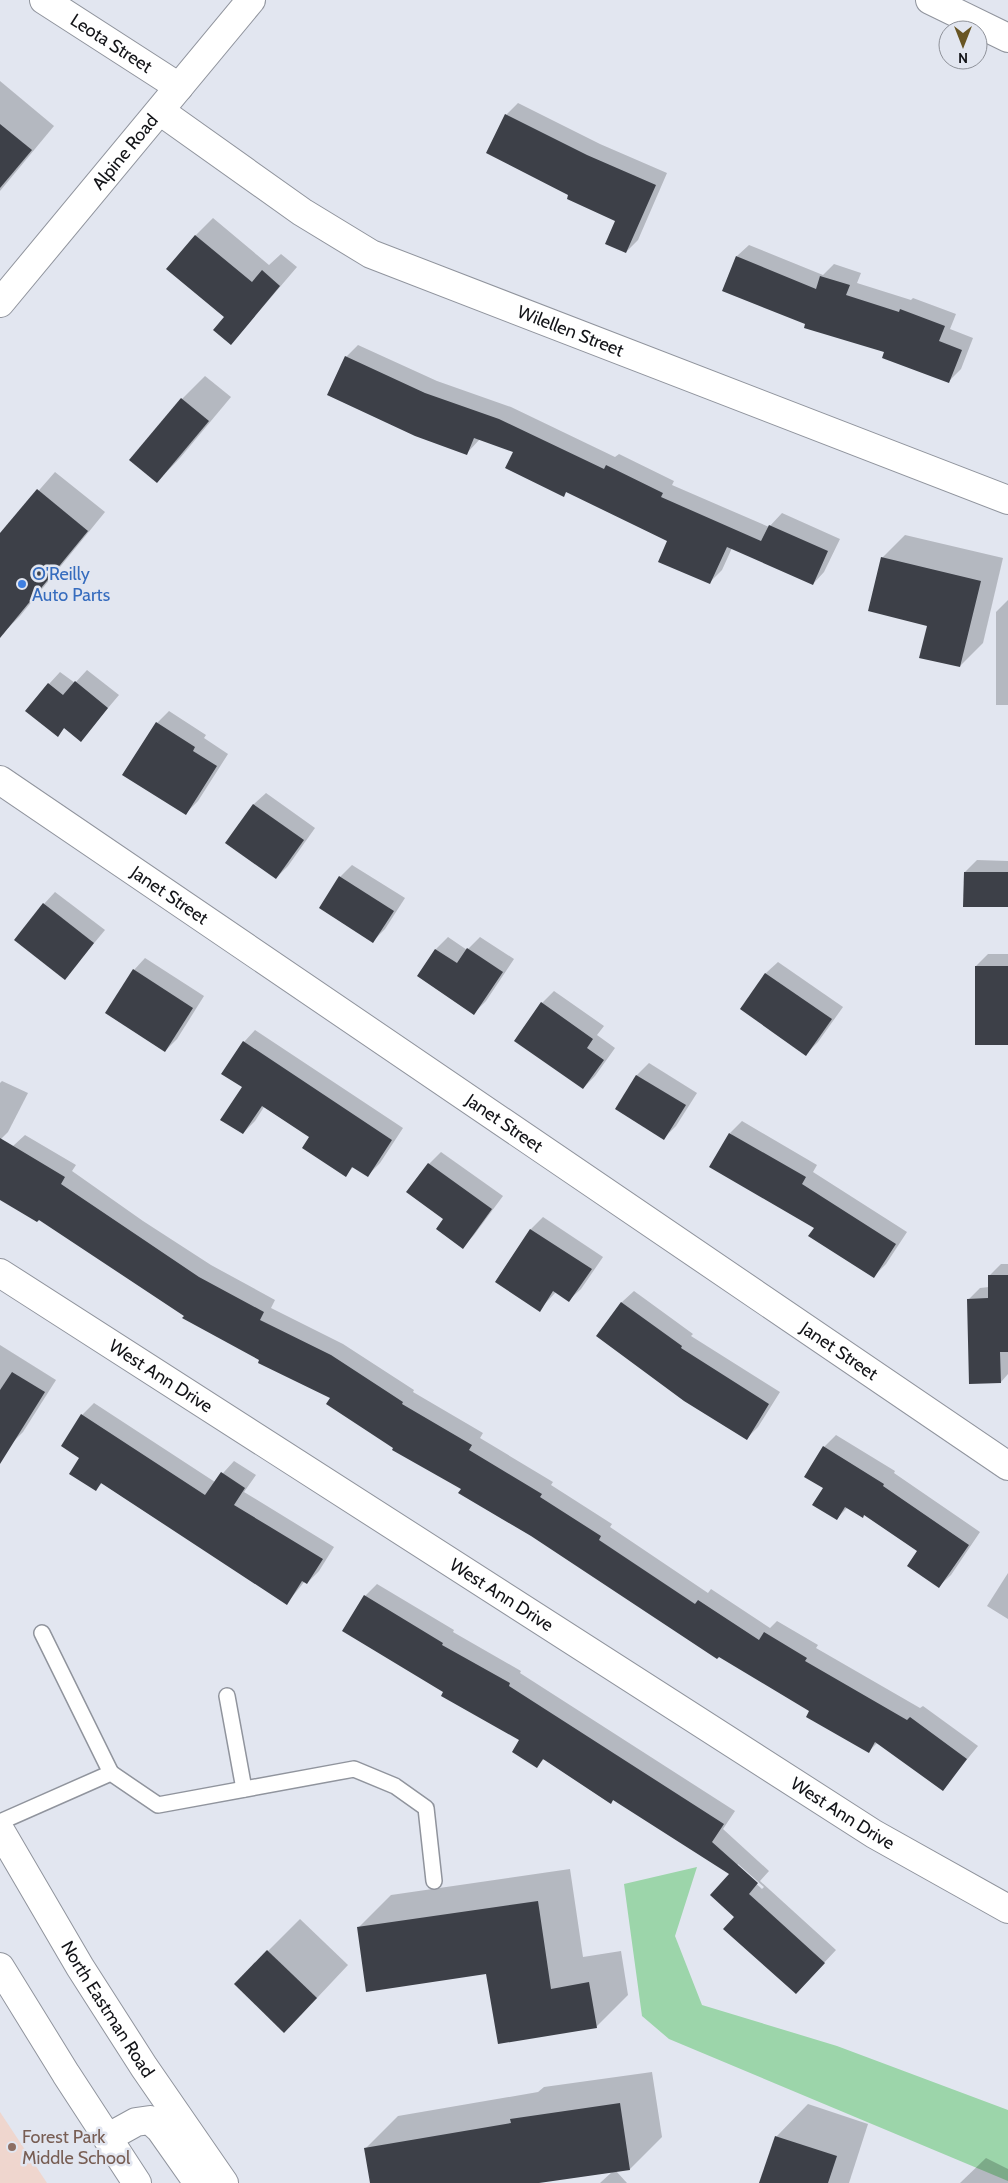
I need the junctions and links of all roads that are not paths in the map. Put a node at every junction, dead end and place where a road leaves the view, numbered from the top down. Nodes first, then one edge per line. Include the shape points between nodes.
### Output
1 (44, 0) edge
2 (251, 0) edge
3 (930, 0) edge
4 (1008, 38) edge
5 (179, 87) junction
6 (160, 111) junction
7 (0, 303) edge
8 (1008, 500) edge
9 (0, 780) edge
10 (0, 1273) edge
11 (1008, 1466) edge
12 (42, 1633) dead end
13 (227, 1696) dead end
14 (111, 1773) junction
15 (244, 1789) junction
16 (0, 1822) edge
17 (0, 1830) edge
18 (434, 1881) dead end
19 (1008, 1909) edge
20 (0, 1967) edge
21 (107, 2138) junction
22 (137, 2183) edge
23 (198, 2183) edge
24 (224, 2183) edge

1 - 5 street, Leota Street
2 - 5 street, Alpine Road
3 - 4 street
5 - 6 street, Alpine Road
6 - 7 street, Alpine Road
6 - 8 street, Wilellen Street via 302,212 371,254
9 - 11 street, Janet Street
10 - 19 street, West Ann Drive via 874,1834
12 - 14 lane
13 - 15 lane
14 - 15 lane via 158,1805
14 - 16 lane
15 - 18 lane via 354,1770 395,1786 426,1808
17 - 24 street, North Eastman Road via 80,1967
20 - 21 street
21 - 22 street
21 - 23 street via 136,2122 150,2120

